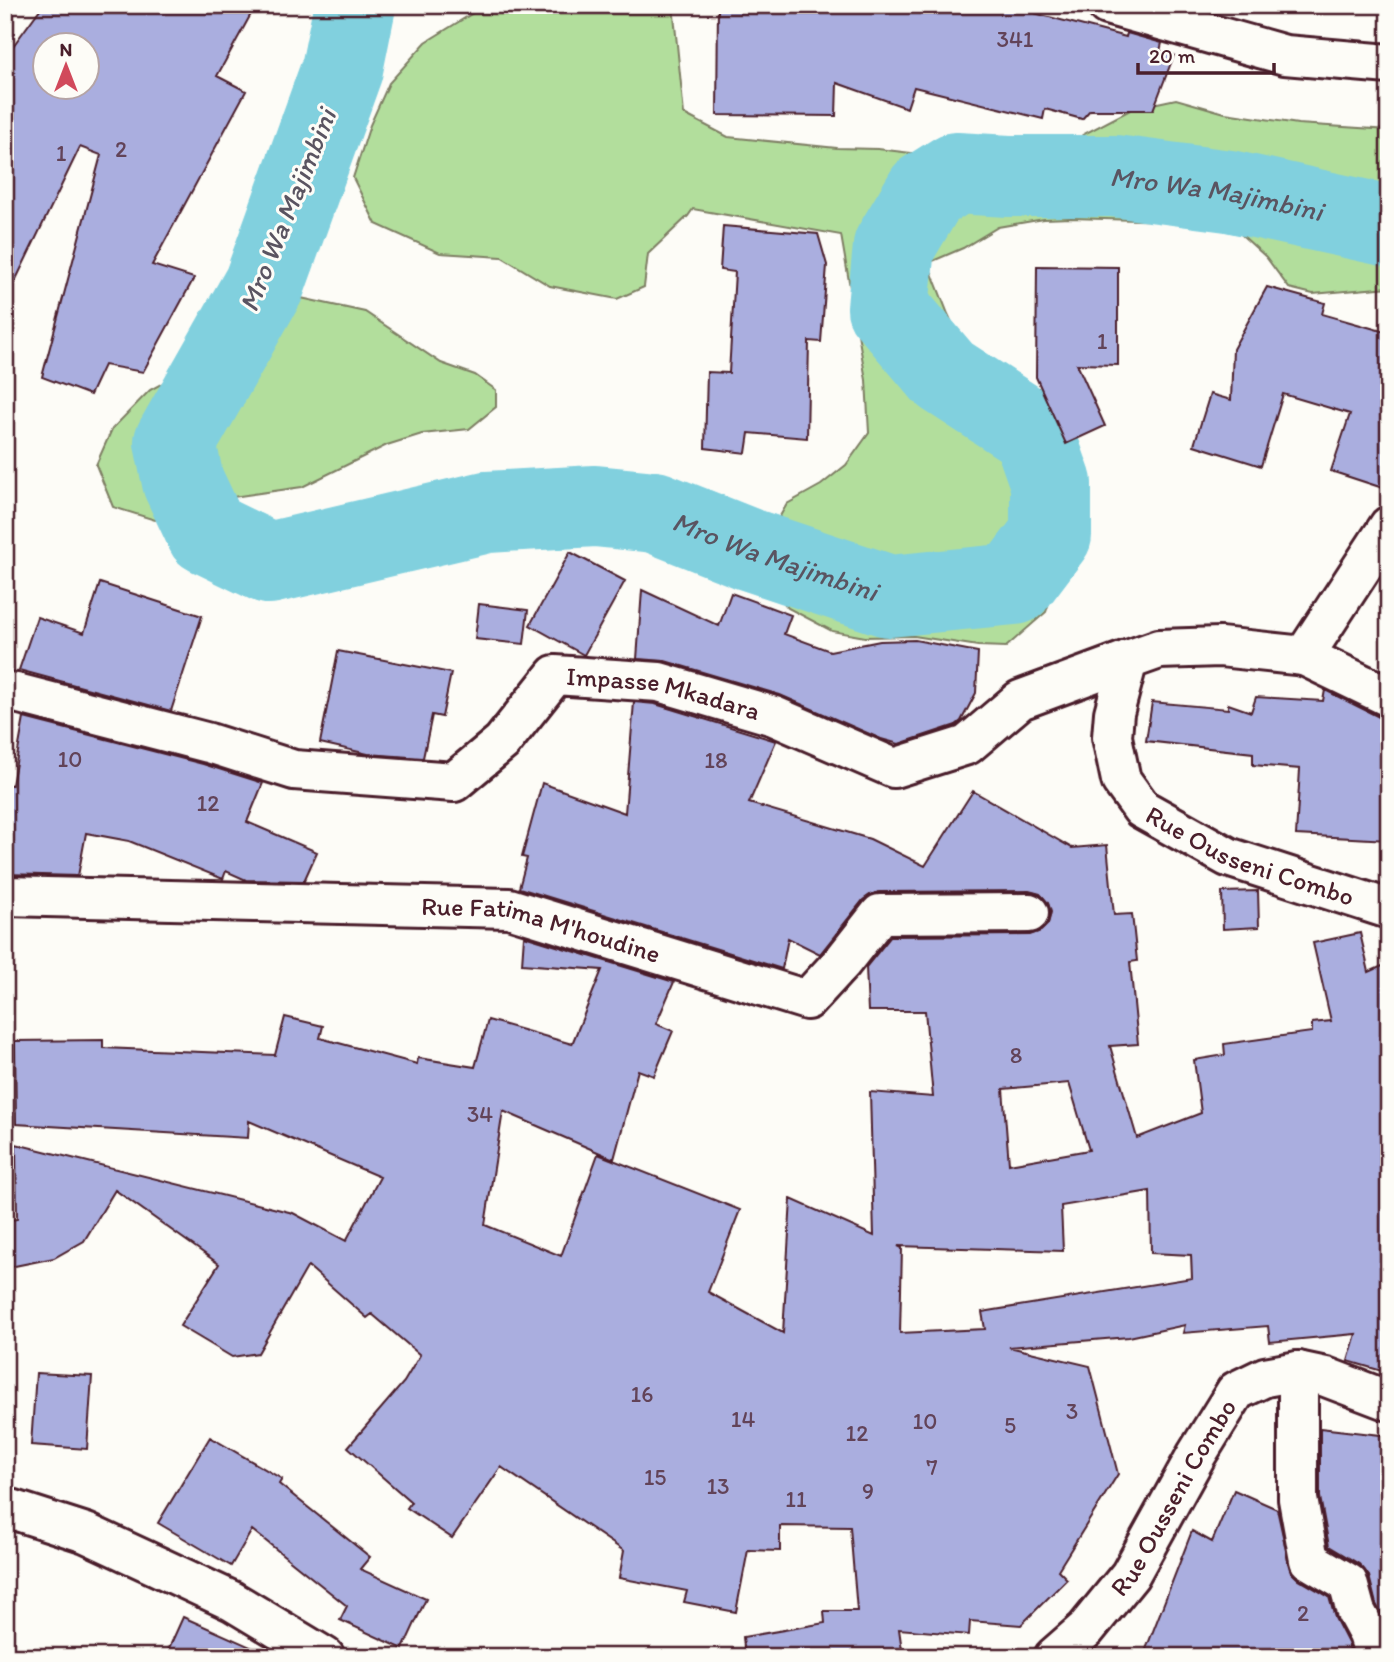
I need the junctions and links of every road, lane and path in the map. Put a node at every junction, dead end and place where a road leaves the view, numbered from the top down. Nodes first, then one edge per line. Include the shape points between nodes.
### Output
1 (1107, 5) edge
2 (1389, 64) edge
3 (1389, 526) edge
4 (1304, 656) junction
5 (1128, 660) junction
6 (5, 692) edge
7 (1389, 698) edge
8 (5, 896) edge
9 (1389, 909) edge
10 (1029, 913) dead end
11 (1298, 1371) junction
12 (1389, 1401) edge
13 (5, 1507) edge
14 (325, 1657) edge
15 (1054, 1657) edge
16 (1375, 1657) edge

1 - 2 street via 1285,55
3 - 4 street
4 - 5 street via 1220,647 1159,649
4 - 7 street
5 - 6 street, Impasse Mkadara via 1020,701 967,745 894,768 774,716 659,682 555,675 502,742 454,782 294,770 209,743
5 - 9 street, Rue Ousseni Combo via 1112,737 1121,780 1142,809 1228,857
8 - 10 street, Rue Fatima M'houdine via 509,908 807,1000 880,915
11 - 12 street, Rue Ousseni Combo
11 - 15 street, Rue Ousseni Combo via 1265,1377 1236,1391 1130,1575 1086,1629
11 - 16 street via 1298,1499 1309,1560 1348,1583
13 - 14 street via 86,1533 166,1570 232,1601

